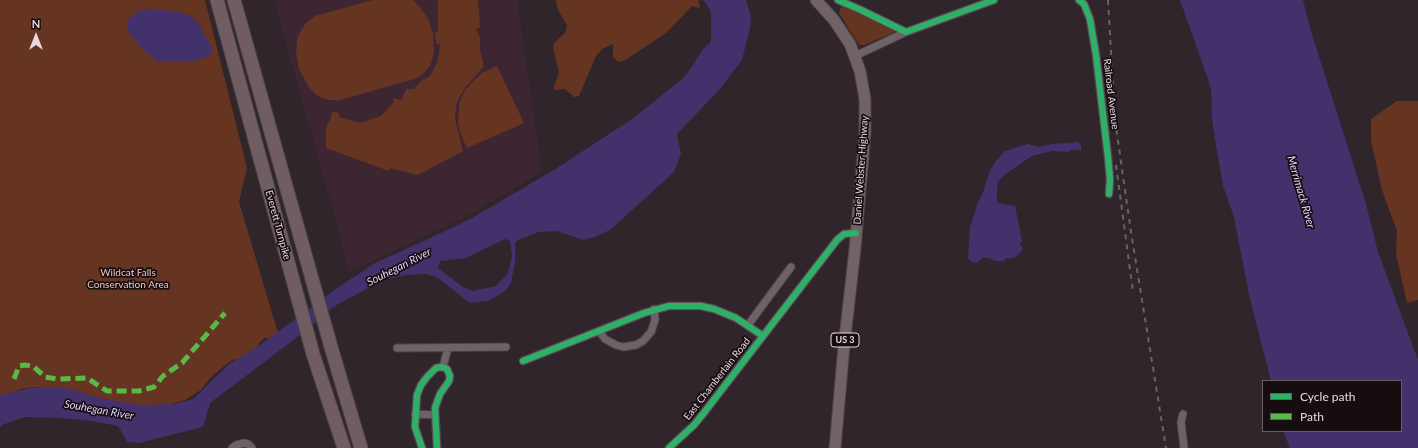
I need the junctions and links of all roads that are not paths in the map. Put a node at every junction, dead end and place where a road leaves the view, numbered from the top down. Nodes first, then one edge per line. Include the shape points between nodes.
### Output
1 (217, 0) edge
2 (234, 0) edge
3 (817, 0) edge
4 (838, 0) edge
5 (994, 0) edge
6 (1078, 0) edge
7 (906, 32) junction
8 (855, 56) junction
9 (1109, 194) dead end
10 (856, 233) junction
11 (791, 267) dead end
12 (654, 309) junction
13 (748, 325) junction
14 (599, 331) junction
15 (763, 336) junction
16 (506, 347) dead end
17 (397, 348) dead end
18 (448, 348) junction
19 (523, 361) dead end
20 (443, 367) junction
21 (415, 414) junction
22 (1183, 414) dead end
23 (435, 415) junction
24 (232, 448) edge
25 (252, 448) edge
26 (344, 448) edge
27 (362, 448) edge
28 (422, 448) edge
29 (437, 448) edge
30 (669, 448) edge
31 (835, 448) edge
32 (1184, 448) edge

1 - 26 highway, Everett Turnpike via 313,354
2 - 27 highway, Everett Turnpike
3 - 8 main road, Daniel Webster Highway / US 3 via 830,14
4 - 7 street
5 - 7 street
6 - 9 street, Railroad Avenue via 1084,4 1090,19 1095,47 1108,157
7 - 8 street
8 - 10 main road, Daniel Webster Highway / US 3 via 863,85 866,113
10 - 15 street, East Chamberlain Road via 844,234 837,240
10 - 31 main road, Daniel Webster Highway / US 3
11 - 13 street
12 - 13 street via 669,306 701,306 728,314
12 - 14 street
12 - 14 street via 655,320 651,332 643,342 616,345 605,339
13 - 15 street
14 - 19 street
15 - 30 street, East Chamberlain Road via 703,414
16 - 18 street
17 - 18 street
18 - 20 street
20 - 21 street via 436,368 423,382 417,395
20 - 23 street via 448,370 450,378 438,398
21 - 23 street
21 - 28 street via 415,431
22 - 32 street via 1181,422
23 - 29 street
24 - 25 street via 236,444 244,443

